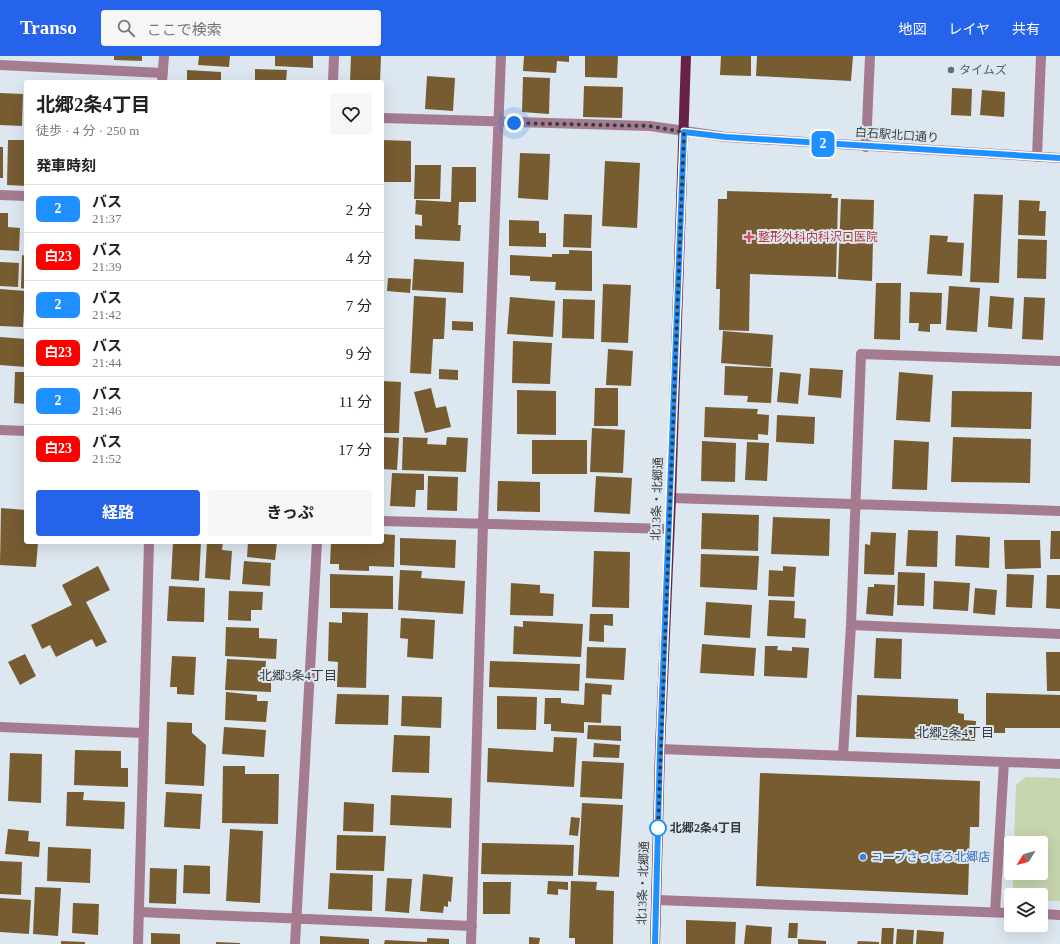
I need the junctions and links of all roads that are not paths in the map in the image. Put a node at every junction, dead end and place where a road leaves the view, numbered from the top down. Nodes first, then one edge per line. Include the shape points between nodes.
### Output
1 (164, 56) edge
2 (334, 56) edge
3 (501, 56) edge
4 (686, 56) edge
5 (870, 56) edge
6 (1041, 56) edge
7 (0, 65) edge
8 (163, 77) edge
9 (333, 80) edge
10 (384, 118) edge
11 (498, 122) junction
12 (684, 132) junction
13 (866, 147) junction
14 (1037, 157) junction
15 (1060, 158) edge
16 (0, 195) edge
17 (24, 196) edge
18 (1060, 361) edge
19 (0, 430) edge
20 (24, 432) edge
21 (671, 498) junction
22 (856, 504) junction
23 (1060, 511) edge
24 (384, 521) edge
25 (483, 523) junction
26 (669, 529) junction
27 (149, 544) edge
28 (317, 544) edge
29 (851, 625) junction
30 (1060, 634) edge
31 (0, 727) edge
32 (143, 733) junction
33 (660, 749) junction
34 (843, 756) junction
35 (1004, 762) junction
36 (1060, 764) edge
37 (656, 900) junction
38 (139, 912) junction
39 (995, 912) junction
40 (1004, 913) edge
41 (1048, 914) edge
42 (1060, 915) edge
43 (296, 919) junction
44 (472, 926) junction
45 (138, 944) edge
46 (295, 944) edge
47 (471, 944) edge
48 (655, 944) edge

1 - 8 street
2 - 9 street
3 - 11 street
4 - 12 main road, 北13条・北郷通
5 - 13 street
6 - 14 street
7 - 8 street
10 - 11 street, 白石駅北口通り
11 - 12 street, 白石駅北口通り via 650,126
11 - 25 street
12 - 13 street, 白石駅北口通り
12 - 21 main road, 北13条・北郷通
13 - 14 street, 白石駅北口通り
14 - 15 street, 白石駅北口通り
16 - 17 street
18 - 22 street via 861,354
19 - 20 street
21 - 22 street
21 - 26 main road, 北13条・北郷通
22 - 23 street
22 - 29 street
24 - 25 street
25 - 26 street
25 - 44 street
26 - 33 main road, 北13条・北郷通
27 - 32 street
28 - 43 street
29 - 30 street
29 - 34 street
31 - 32 street
32 - 38 street
33 - 34 street
33 - 37 main road, 北13条・北郷通
34 - 35 street
35 - 36 street
35 - 39 street
37 - 39 street
37 - 48 main road, 北13条・北郷通
38 - 43 street
38 - 45 street
39 - 40 street
41 - 42 street
43 - 44 street
43 - 46 street
44 - 47 street

